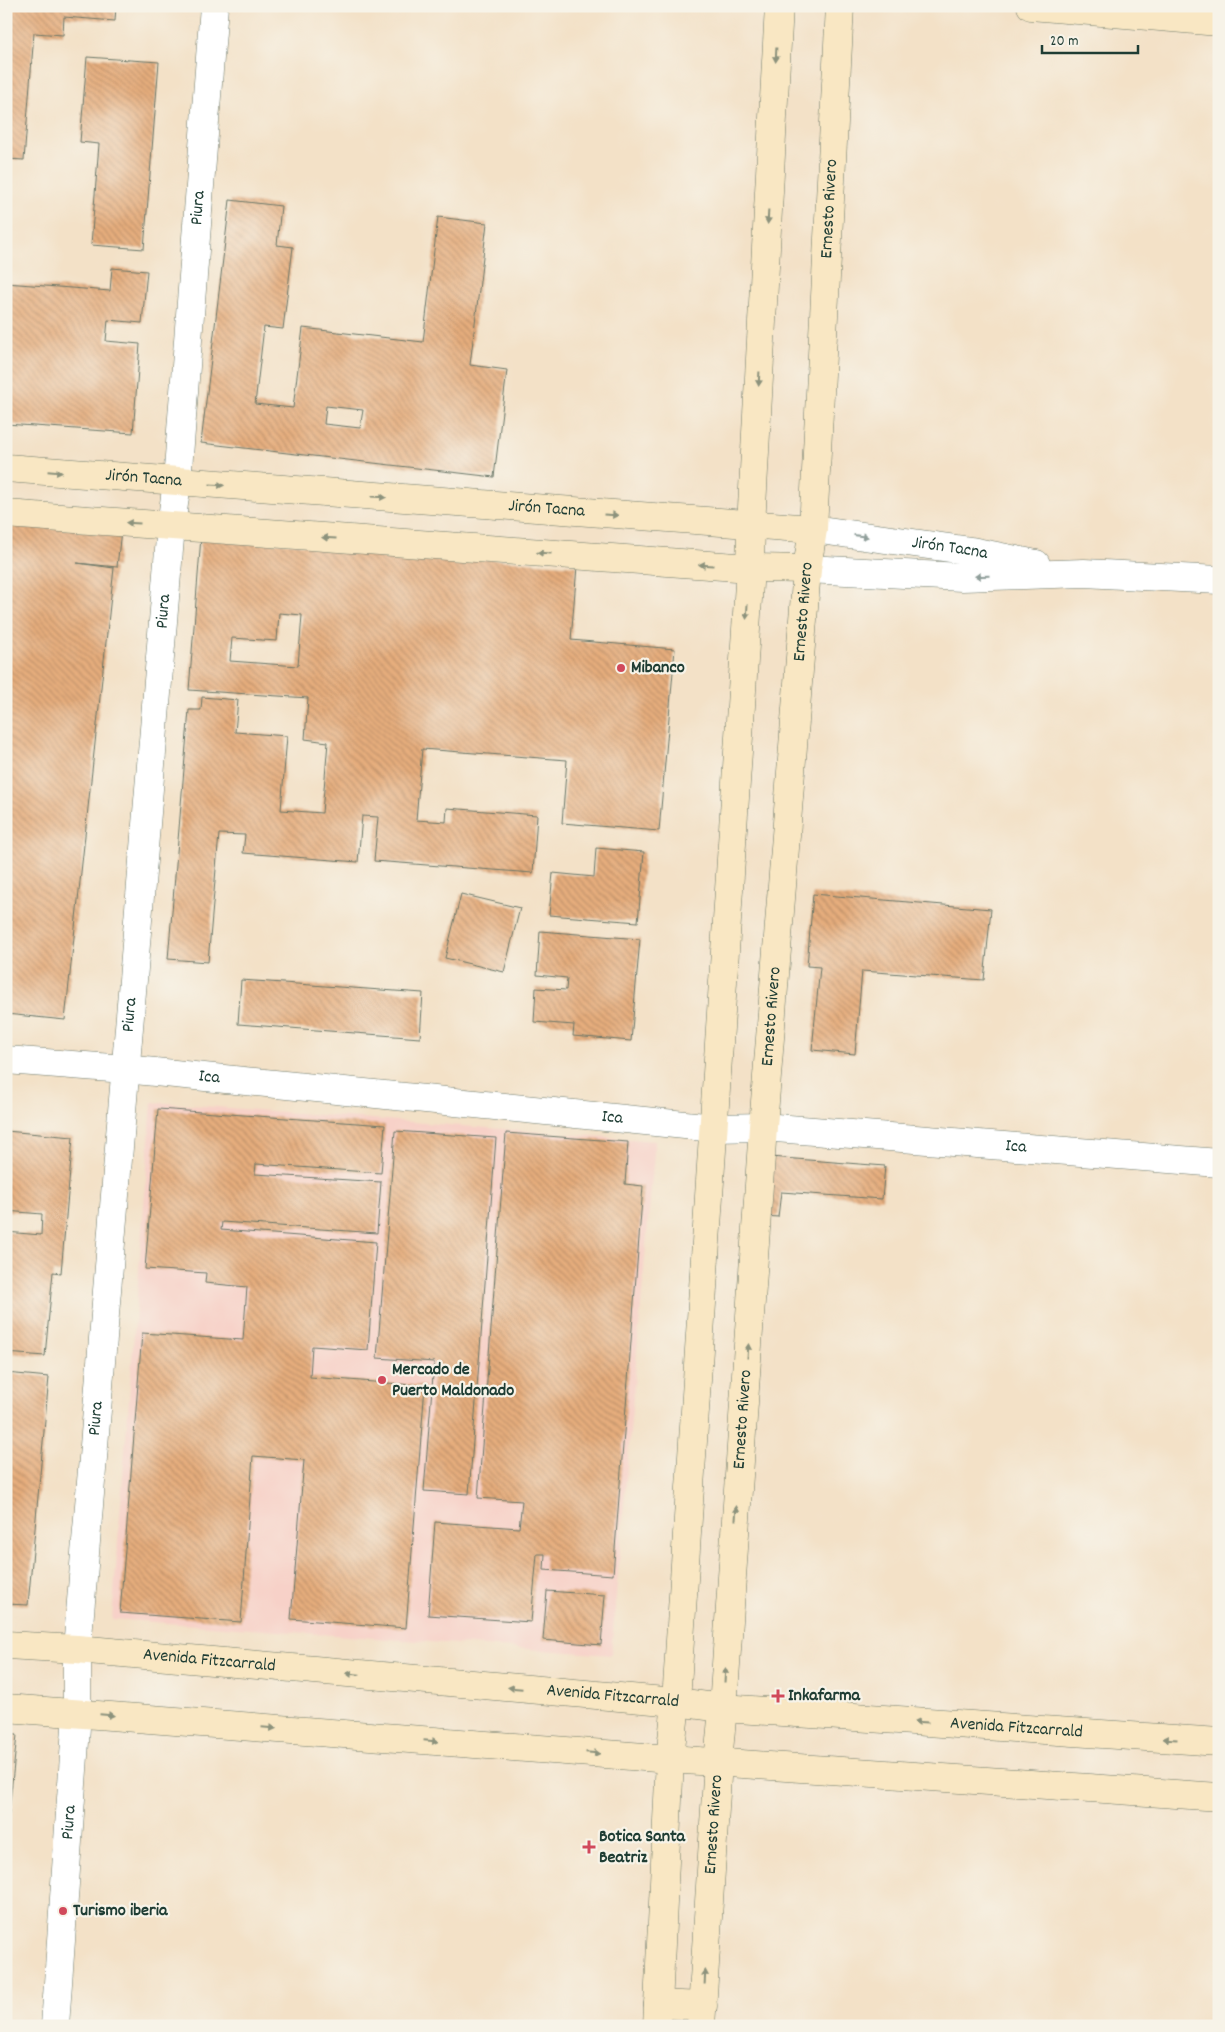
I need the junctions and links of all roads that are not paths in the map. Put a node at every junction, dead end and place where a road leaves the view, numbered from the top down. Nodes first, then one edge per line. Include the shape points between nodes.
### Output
1 (214, 6) edge
2 (779, 6) edge
3 (840, 6) edge
4 (1031, 6) edge
5 (1219, 22) edge
6 (6, 468) edge
7 (177, 482) junction
8 (6, 514) edge
9 (171, 526) junction
10 (751, 526) junction
11 (813, 529) junction
12 (750, 568) junction
13 (807, 569) junction
14 (1084, 573) junction
15 (1219, 580) edge
16 (6, 1060) edge
17 (125, 1069) junction
18 (763, 1127) junction
19 (715, 1128) junction
20 (1219, 1164) edge
21 (6, 1645) edge
22 (77, 1649) junction
23 (676, 1702) junction
24 (6, 1708) edge
25 (723, 1708) junction
26 (77, 1713) junction
27 (1219, 1742) edge
28 (670, 1759) junction
29 (718, 1762) junction
30 (1219, 1796) edge
31 (658, 2015) edge
32 (702, 2016) edge
33 (55, 2026) edge

1 - 7 street, Piura
2 -> 10 street
3 - 11 street, Ernesto Rivero
4 - 5 street
6 -> 7 street, Jirón Tacna
7 - 9 street, Piura
7 -> 10 street, Jirón Tacna
9 -> 8 street, Jirón Tacna
12 -> 9 street, Jirón Tacna
9 - 17 street, Piura
10 - 11 street, Jirón Tacna
10 - 12 street
11 - 13 street, Ernesto Rivero
11 -> 14 street, Jirón Tacna via 970,551
12 - 13 street, Jirón Tacna
12 -> 19 street
14 -> 13 street, Jirón Tacna via 962,577
13 - 18 street, Ernesto Rivero
14 - 15 street, Jirón Tacna
16 - 17 street, Ica
17 - 19 street, Ica
17 - 22 street, Piura
18 - 19 street, Ica
18 - 20 street, Ica
25 -> 18 street, Ernesto Rivero
19 - 23 street
21 - 22 street, Avenida Fitzcarrald
23 -> 22 street, Avenida Fitzcarrald
22 - 26 street, Piura
23 - 25 street, Avenida Fitzcarrald
23 - 28 street
24 - 26 street
27 -> 25 street, Avenida Fitzcarrald
25 - 29 street, Ernesto Rivero
26 -> 28 street
26 - 33 street, Piura
28 - 29 street
28 - 31 street
29 - 30 street
32 -> 29 street, Ernesto Rivero
31 - 32 street

